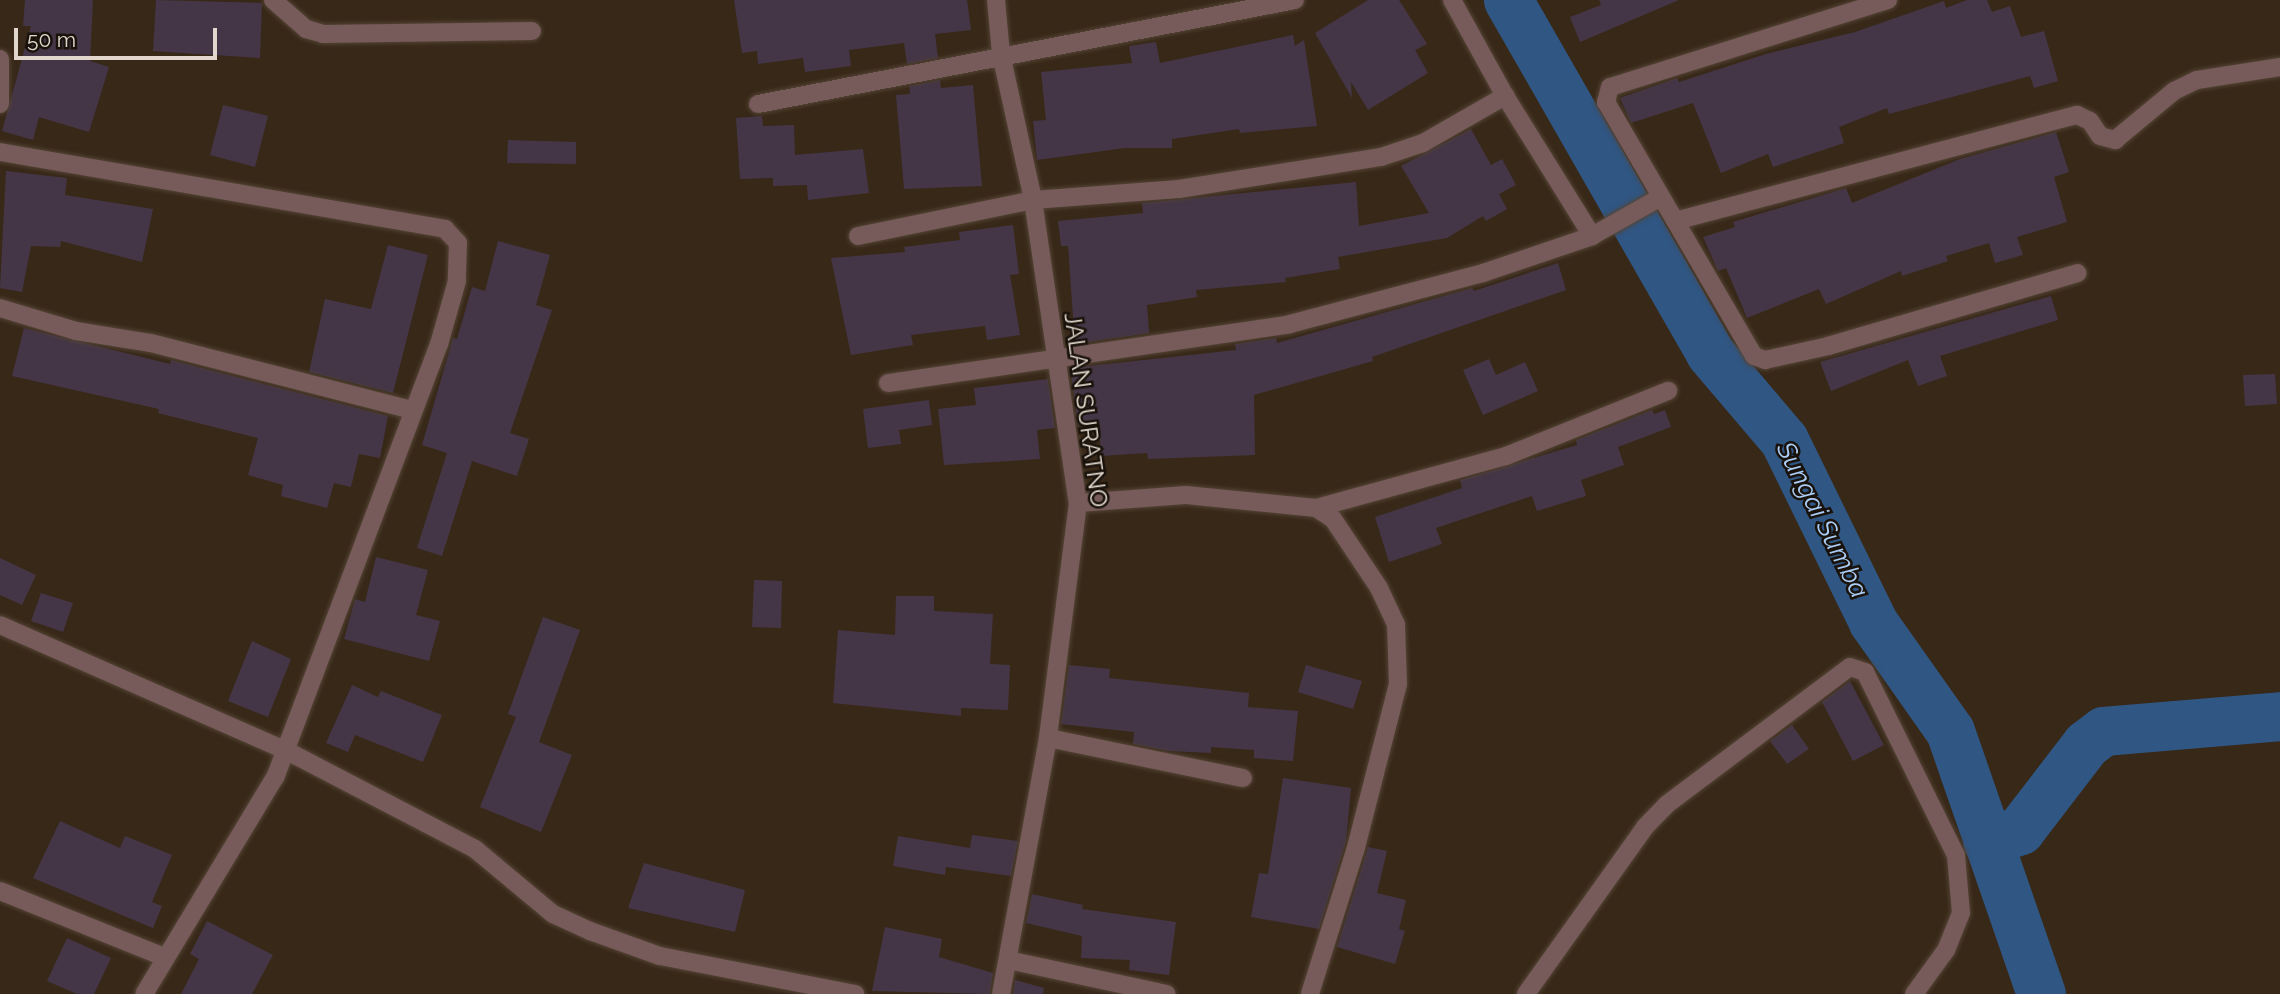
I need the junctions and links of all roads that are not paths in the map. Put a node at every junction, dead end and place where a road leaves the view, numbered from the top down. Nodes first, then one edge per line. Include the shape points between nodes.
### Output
1 (273, 0) edge
2 (996, 0) edge
3 (1295, 0) edge
4 (1452, 0) edge
5 (1888, 0) edge
6 (532, 31) dead end
7 (1001, 54) junction
8 (0, 59) edge
9 (2280, 67) edge
10 (1505, 96) junction
11 (0, 104) edge
12 (758, 104) dead end
13 (0, 152) edge
14 (1033, 201) junction
15 (1656, 201) junction
16 (1675, 221) junction
17 (1600, 232) junction
18 (858, 236) dead end
19 (2078, 273) dead end
20 (0, 308) edge
21 (1054, 357) junction
22 (888, 383) dead end
23 (1668, 391) dead end
24 (411, 410) junction
25 (1078, 503) junction
26 (1316, 508) junction
27 (0, 625) edge
28 (1048, 738) junction
29 (285, 750) junction
30 (1243, 778) dead end
31 (0, 891) edge
32 (164, 957) junction
33 (1008, 960) junction
34 (144, 994) edge
35 (855, 994) edge
36 (1001, 994) edge
37 (1166, 994) edge
38 (1310, 994) edge
39 (1526, 994) edge
40 (1914, 994) edge

1 - 6 street via 306,29 323,34
2 - 7 street, JALAN SURATNO
3 - 7 street
4 - 10 street
5 - 15 street via 1610,87 1606,102
7 - 12 street
7 - 14 street, JALAN SURATNO
8 - 11 street
9 - 16 street via 2197,80 2174,91 2115,140 2100,136 2090,121 2077,115
10 - 14 street via 1423,143 1381,157 1179,189
10 - 17 street
13 - 24 street via 444,229 458,243 457,281 439,344
14 - 18 street
14 - 21 street, JALAN SURATNO
15 - 16 street
15 - 17 street
16 - 19 street via 1754,356 1765,360
17 - 21 street via 1483,273 1290,324
20 - 24 street via 76,331 151,343
21 - 22 street
21 - 25 street, JALAN SURATNO
23 - 26 street via 1506,456
24 - 29 street
25 - 26 street via 1186,495
25 - 28 street, JALAN SURATNO
26 - 38 street via 1333,519 1380,588 1396,624 1400,649 1398,684 1355,851
27 - 29 street
28 - 30 street
28 - 33 street, JALAN SURATNO
29 - 32 street via 275,776
29 - 35 street via 475,849 553,915 590,931 660,956
31 - 32 street
32 - 34 street
33 - 36 street, JALAN SURATNO
33 - 37 street
39 - 40 street via 1645,827 1666,805 1850,667 1865,672 1956,855 1961,913 1946,950

